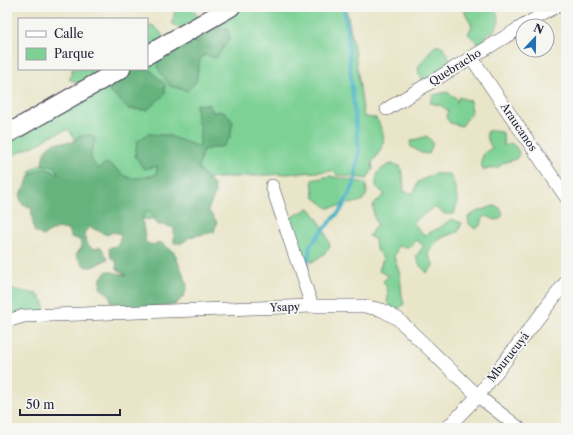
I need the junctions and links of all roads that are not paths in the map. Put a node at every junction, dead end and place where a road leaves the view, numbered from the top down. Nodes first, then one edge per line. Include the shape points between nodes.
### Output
1 (231, 7) edge
2 (555, 7) edge
3 (536, 18) edge
4 (515, 31) edge
5 (148, 53) edge
6 (471, 57) junction
7 (119, 70) edge
8 (387, 109) dead end
9 (7, 134) edge
10 (272, 186) dead end
11 (566, 197) edge
12 (566, 282) edge
13 (312, 306) junction
14 (7, 321) edge
15 (478, 396) junction
16 (447, 428) edge
17 (519, 428) edge

1 - 5 main road
2 - 3 street, Quebracho
4 - 6 street, Quebracho
6 - 8 street, Quebracho
6 - 11 street, Araucanos
7 - 9 main road
10 - 13 street
12 - 15 street, Mburucuyá
13 - 14 street, Ysapy via 24,316
13 - 15 street, Ysapy via 364,306 382,310 398,319
15 - 16 street, Mburucuyá
15 - 17 street, Ysapy

